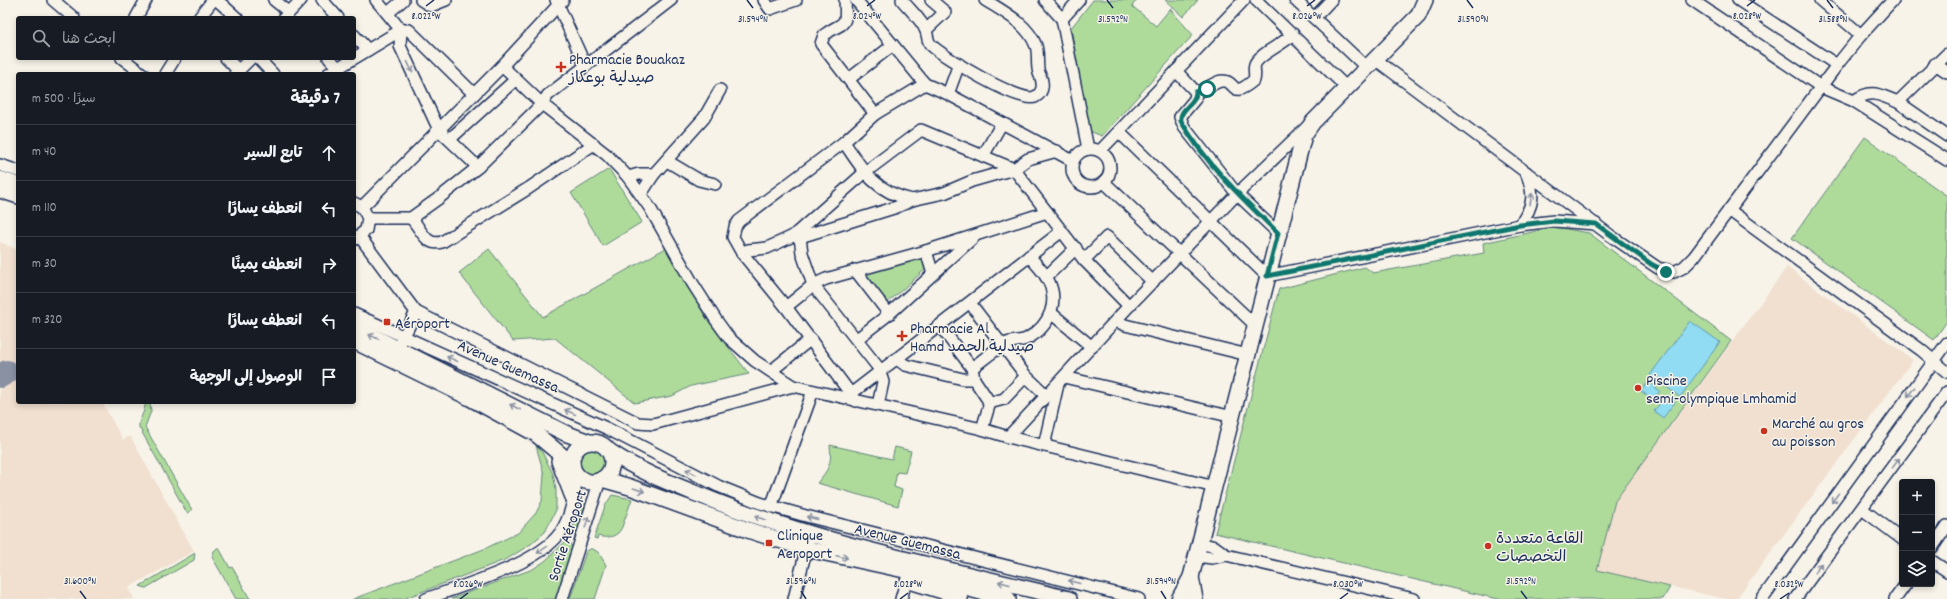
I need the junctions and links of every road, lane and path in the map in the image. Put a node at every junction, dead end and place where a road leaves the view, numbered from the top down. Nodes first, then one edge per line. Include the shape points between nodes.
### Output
1 (53, 0) edge
2 (146, 0) edge
3 (213, 0) edge
4 (217, 0) edge
5 (274, 0) edge
6 (300, 0) edge
7 (322, 0) edge
8 (376, 0) edge
9 (403, 0) edge
10 (421, 0) edge
11 (446, 0) edge
12 (671, 0) edge
13 (764, 0) edge
14 (796, 0) edge
15 (845, 0) edge
16 (856, 0) edge
17 (902, 0) edge
18 (931, 0) edge
19 (985, 0) edge
20 (1045, 0) edge
21 (1079, 0) edge
22 (1244, 0) edge
23 (1256, 0) edge
24 (1295, 0) edge
25 (1331, 0) edge
26 (1425, 0) edge
27 (1692, 0) edge
28 (1738, 0) edge
29 (1820, 0) edge
30 (559, 2) edge
31 (1887, 2) edge
32 (659, 4) edge
33 (388, 13) junction
34 (72, 16) edge
35 (137, 16) edge
36 (201, 16) edge
37 (235, 16) edge
38 (288, 16) edge
39 (336, 16) edge
40 (1062, 18) junction
41 (1314, 18) junction
42 (401, 30) junction
43 (926, 30) junction
44 (1293, 34) junction
45 (1861, 34) junction
46 (356, 37) edge
47 (893, 45) junction
48 (368, 50) junction
49 (1947, 54) edge
50 (356, 57) edge
51 (125, 60) edge
52 (174, 60) edge
53 (228, 60) edge
54 (249, 60) edge
55 (260, 60) edge
56 (330, 60) edge
57 (351, 60) edge
58 (959, 64) junction
59 (1371, 64) junction
60 (1935, 64) junction
61 (585, 65) junction
62 (1837, 65) junction
63 (502, 66) junction
64 (338, 68) junction
65 (1176, 71) junction
66 (140, 72) edge
67 (166, 72) edge
68 (237, 72) edge
69 (271, 72) edge
70 (331, 72) edge
71 (1947, 72) edge
72 (848, 79) junction
73 (515, 80) junction
74 (925, 84) junction
75 (1821, 86) junction
76 (1346, 87) junction
77 (720, 90) dead end
78 (1196, 92) junction
79 (474, 94) junction
80 (948, 94) junction
81 (1854, 101) junction
82 (1898, 102) junction
83 (542, 104) junction
84 (875, 114) junction
85 (1313, 122) junction
86 (1002, 123) junction
87 (439, 130) junction
88 (1119, 132) junction
89 (1947, 136) edge
90 (450, 139) junction
91 (844, 142) junction
92 (594, 144) junction
93 (1088, 149) junction
94 (1056, 151) junction
95 (1100, 151) junction
96 (983, 156) junction
97 (1947, 160) edge
98 (667, 161) junction
99 (1073, 161) junction
100 (0, 165) edge
101 (478, 167) junction
102 (1014, 169) junction
103 (16, 170) edge
104 (1526, 172) junction
105 (864, 173) junction
106 (654, 174) junction
107 (628, 177) junction
108 (0, 179) edge
109 (1104, 182) junction
110 (16, 184) edge
111 (714, 184) dead end
112 (0, 190) edge
113 (641, 194) junction
114 (1237, 194) junction
115 (16, 195) edge
116 (912, 200) junction
117 (358, 205) edge
118 (1730, 210) junction
119 (1047, 212) junction
120 (368, 218) junction
121 (411, 218) junction
122 (1210, 222) junction
123 (1596, 224) junction
124 (1520, 225) junction
125 (1062, 231) junction
126 (1278, 233) junction
127 (796, 236) junction
128 (975, 236) junction
129 (357, 238) edge
130 (1076, 248) junction
131 (926, 251) junction
132 (742, 253) junction
133 (1181, 253) junction
134 (1029, 256) junction
135 (1084, 260) junction
136 (855, 270) junction
137 (933, 274) junction
138 (1267, 276) junction
139 (1046, 277) junction
140 (1153, 282) junction
141 (814, 285) junction
142 (970, 303) junction
143 (1129, 306) junction
144 (786, 307) junction
145 (416, 312) junction
146 (1052, 313) junction
147 (889, 314) junction
148 (356, 316) edge
149 (1116, 321) junction
150 (1256, 325) junction
151 (940, 326) junction
152 (356, 328) edge
153 (857, 339) junction
154 (811, 340) junction
155 (356, 341) edge
156 (1947, 343) edge
157 (1003, 346) junction
158 (1092, 347) junction
159 (398, 348) junction
160 (1248, 355) junction
161 (897, 359) junction
162 (1934, 361) junction
163 (770, 371) junction
164 (880, 371) junction
165 (1947, 372) edge
166 (973, 374) junction
167 (1026, 376) junction
168 (1061, 380) junction
169 (793, 386) junction
170 (813, 391) junction
171 (1947, 392) edge
172 (1047, 396) junction
173 (854, 397) junction
174 (989, 403) junction
175 (878, 405) junction
176 (1232, 417) junction
177 (982, 429) junction
178 (1008, 437) junction
179 (589, 442) junction
180 (549, 443) junction
181 (1044, 446) junction
182 (609, 451) junction
183 (575, 469) junction
184 (601, 480) junction
185 (1215, 487) junction
186 (573, 497) junction
187 (771, 507) junction
188 (1862, 509) junction
189 (1947, 526) edge
190 (810, 534) junction
191 (1899, 537) edge
192 (1935, 544) edge
193 (807, 549) junction
194 (1198, 549) junction
195 (1935, 563) edge
196 (1947, 571) edge
197 (907, 576) junction
198 (1191, 577) junction
199 (1904, 587) edge
200 (426, 599) edge
201 (562, 599) edge
202 (794, 599) edge
203 (901, 599) edge
204 (962, 599) edge
205 (1008, 599) edge
206 (1069, 599) edge
207 (1139, 599) edge
208 (1180, 599) edge
209 (1194, 599) edge
210 (1414, 599) edge
211 (1762, 599) edge
212 (1795, 599) edge
213 (1895, 599) edge

1 - 34 street
2 - 35 street
3 - 36 street
4 - 37 street
5 - 38 street
6 - 38 street
7 - 39 street
8 - 33 street
9 - 33 street
10 - 11 street via 431,6
12 - 32 street
13 - 14 street via 768,7 773,9
15 - 72 street via 846,17 843,24 827,33 821,41 824,50
16 - 47 street
17 - 43 street
18 - 43 street via 945,12
19 - 58 street via 1021,24 1036,46 1038,72 1042,78 1040,93 1035,97 1023,97
20 - 40 street
21 - 40 street
22 - 65 street
23 - 44 street
24 - 41 street
25 - 41 street
26 - 59 main road via 1418,16
27 - 75 street
28 - 62 street
29 - 45 street
30 - 61 street
30 - 63 street
31 - 45 street
32 - 61 street
33 - 42 street
40 - 93 street
41 - 59 street
42 - 48 street
42 - 79 street via 409,30 415,35
42 -> 87 street via 400,46
43 - 58 street via 929,44
44 - 76 street
44 - 78 street via 1283,44 1259,58 1254,65 1254,80 1242,89 1238,90 1224,80
45 - 62 street
46 - 48 street
47 - 72 street
47 - 74 street
48 - 50 street
49 - 60 street
51 - 66 street
52 - 67 street
53 - 68 street
54 - 68 street
55 - 69 street
56 - 64 street
57 - 64 street
58 - 80 street
59 - 76 main road
59 - 104 street
60 - 71 street
60 - 82 street
61 - 83 street via 548,95
62 - 75 street
63 - 73 street
63 - 79 street
64 - 70 street
65 - 78 street
65 - 88 street
72 - 84 street
73 - 83 street
73 - 90 street
74 - 80 street
74 - 84 street
75 - 81 street
75 - 118 street
76 - 85 main road
77 - 98 street via 704,118
78 - 114 street via 1195,99 1183,111 1181,121
79 - 87 street
80 - 86 street
81 - 82 street via 1863,94 1873,92
81 - 97 street
82 - 89 street
83 - 92 street
83 - 101 street
84 - 91 street
85 - 114 street
85 - 126 main road via 1300,145
86 - 94 street
86 - 96 street
87 - 90 street
87 - 117 street
88 - 95 street
88 - 122 street
90 - 101 street
91 - 105 street
91 - 132 street via 736,224 733,237
92 - 107 street
92 - 121 street via 530,188 442,242 436,243 427,239
93 - 95 street
93 - 99 street via 1078,154
94 - 99 street
94 - 102 street via 1028,159
95 - 109 street via 1110,166
96 - 102 street
96 - 105 street via 922,130
98 - 106 street
98 - 111 street via 699,180
99 - 109 street via 1072,172 1078,182 1089,187
100 - 103 street
101 - 121 street
102 - 116 street via 972,181 944,193
102 - 119 street
104 - 123 street
124 -> 104 street via 1528,214 1533,197
105 - 116 street via 886,191
105 - 127 street
106 - 107 street
106 - 113 street
107 - 113 street
108 - 110 main road
109 - 133 street
112 - 115 main road
113 - 163 street via 693,284 729,338 755,362
114 - 122 street
114 - 126 street
116 - 127 street via 897,207
117 - 120 street
118 - 123 street via 1694,256 1684,267 1674,272 1666,272 1651,264
118 - 162 street
119 - 125 street
119 - 128 street
120 - 121 street
120 - 129 street via 366,230
122 - 133 street
122 - 138 street
123 - 124 street via 1554,221
124 - 138 street
125 - 130 street
125 - 134 street
126 - 138 main road
127 - 132 street via 767,248
127 - 141 street via 808,276
128 - 131 street
128 - 137 street
129 - 145 street
130 - 135 street
130 - 139 street
131 - 136 street
131 - 137 street
132 - 144 street
133 - 140 street
133 - 150 street
134 - 139 street
134 - 142 street
135 - 140 street via 1107,237
135 - 143 street
136 - 141 street
136 - 147 street
137 - 147 street
138 - 150 main road
139 - 146 street via 1052,289
140 - 143 street
141 - 144 street
141 - 153 street
142 - 151 street
142 - 157 street
143 - 149 street
144 - 154 street
145 - 159 street
145 - 169 street via 638,423 653,424
146 - 157 street via 1044,327 1028,338
146 - 158 street
147 - 153 street
148 - 159 street, Avenue Guemassa
149 - 158 street
149 - 160 street
150 - 160 main road
151 - 161 street
151 - 166 street
159 -> 152 main road, Avenue Guemassa
153 - 164 street
154 - 163 street
154 - 173 street
155 - 159 main road, Avenue Guemassa
156 - 162 street
157 - 166 street
157 - 167 street
158 - 168 street
179 -> 159 main road, Avenue Guemassa via 565,433
159 - 180 main road, Avenue Guemassa via 476,402
187 -> 159 street, Avenue Guemassa via 718,486 606,428
160 - 176 main road
161 - 164 street
161 - 166 street via 905,365 963,379
162 - 165 street
162 -> 211 street
163 - 169 street
164 - 173 street
164 - 175 street via 883,382
166 - 174 street
167 - 172 street
167 - 174 street via 1004,400
168 - 172 street
168 - 176 street
168 - 181 street
169 - 170 street
170 - 173 street
170 - 187 street
188 -> 171 street
172 - 178 street
173 - 175 street
174 - 177 street
175 - 177 street
176 - 185 main road
177 - 178 street
178 - 181 street
179 - 182 main road via 600,443
179 - 183 main road via 577,448 573,456
180 - 183 main road, Avenue Guemassa
180 - 186 main road via 563,468
181 - 185 street
182 - 184 main road via 612,467
190 -> 182 main road, Avenue Guemassa via 691,492 636,467
183 - 184 main road via 589,482
183 - 186 street
184 -> 193 main road, Avenue Guemassa via 637,489
201 -> 184 street, Sortie Aéroport
185 - 194 main road
186 -> 200 street via 567,520 559,534 539,552 502,570
207 -> 187 street, Avenue Guemassa
188 - 191 street
212 -> 188 street
189 - 192 street
190 - 193 street
206 -> 190 main road, Avenue Guemassa
193 -> 197 main road, Avenue Guemassa
193 - 202 street
194 - 198 main road
194 - 210 street via 1212,558 1226,555
195 - 196 street
197 - 203 street
197 - 204 street
197 - 205 main road, Avenue Guemassa
198 - 208 main road
198 - 209 main road
199 - 213 street

